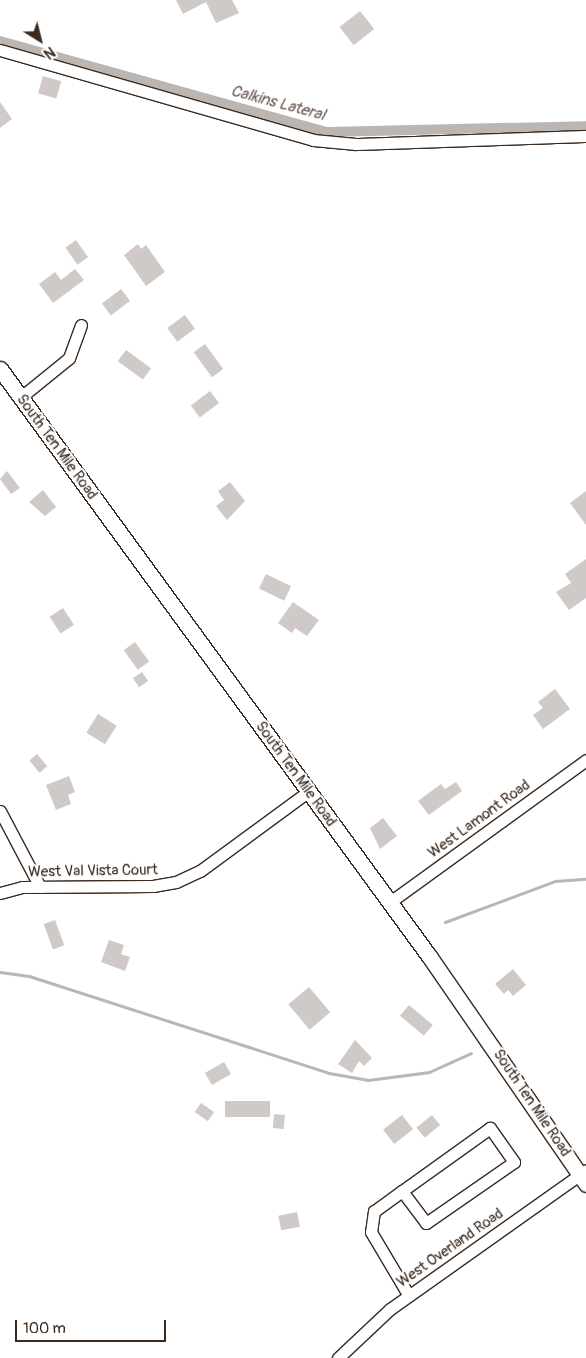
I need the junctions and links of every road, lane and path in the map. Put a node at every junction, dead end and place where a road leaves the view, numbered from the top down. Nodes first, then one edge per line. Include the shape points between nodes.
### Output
1 (0, 50) edge
2 (586, 136) edge
3 (82, 324) dead end
4 (0, 368) edge
5 (21, 397) junction
6 (586, 760) edge
7 (309, 792) junction
8 (0, 811) edge
9 (40, 887) junction
10 (0, 892) edge
11 (390, 902) junction
12 (584, 1176) edge
13 (402, 1191) junction
14 (409, 1296) junction
15 (338, 1358) edge

1 - 2 street via 313,140 356,144
3 - 5 street via 69,358
4 - 5 main road, South Ten Mile Road
5 - 7 main road, South Ten Mile Road
6 - 11 street, West Lamont Road
7 - 9 street, West Val Vista Court via 200,871 176,882 153,886
7 - 11 main road, South Ten Mile Road
8 - 9 street
9 - 10 street, West Val Vista Court
11 - 12 main road, South Ten Mile Road
12 - 14 street, West Overland Road
13 - 13 street via 490,1128 514,1162 426,1223
13 - 14 street via 374,1211 371,1232
14 - 15 street, West Overland Road

